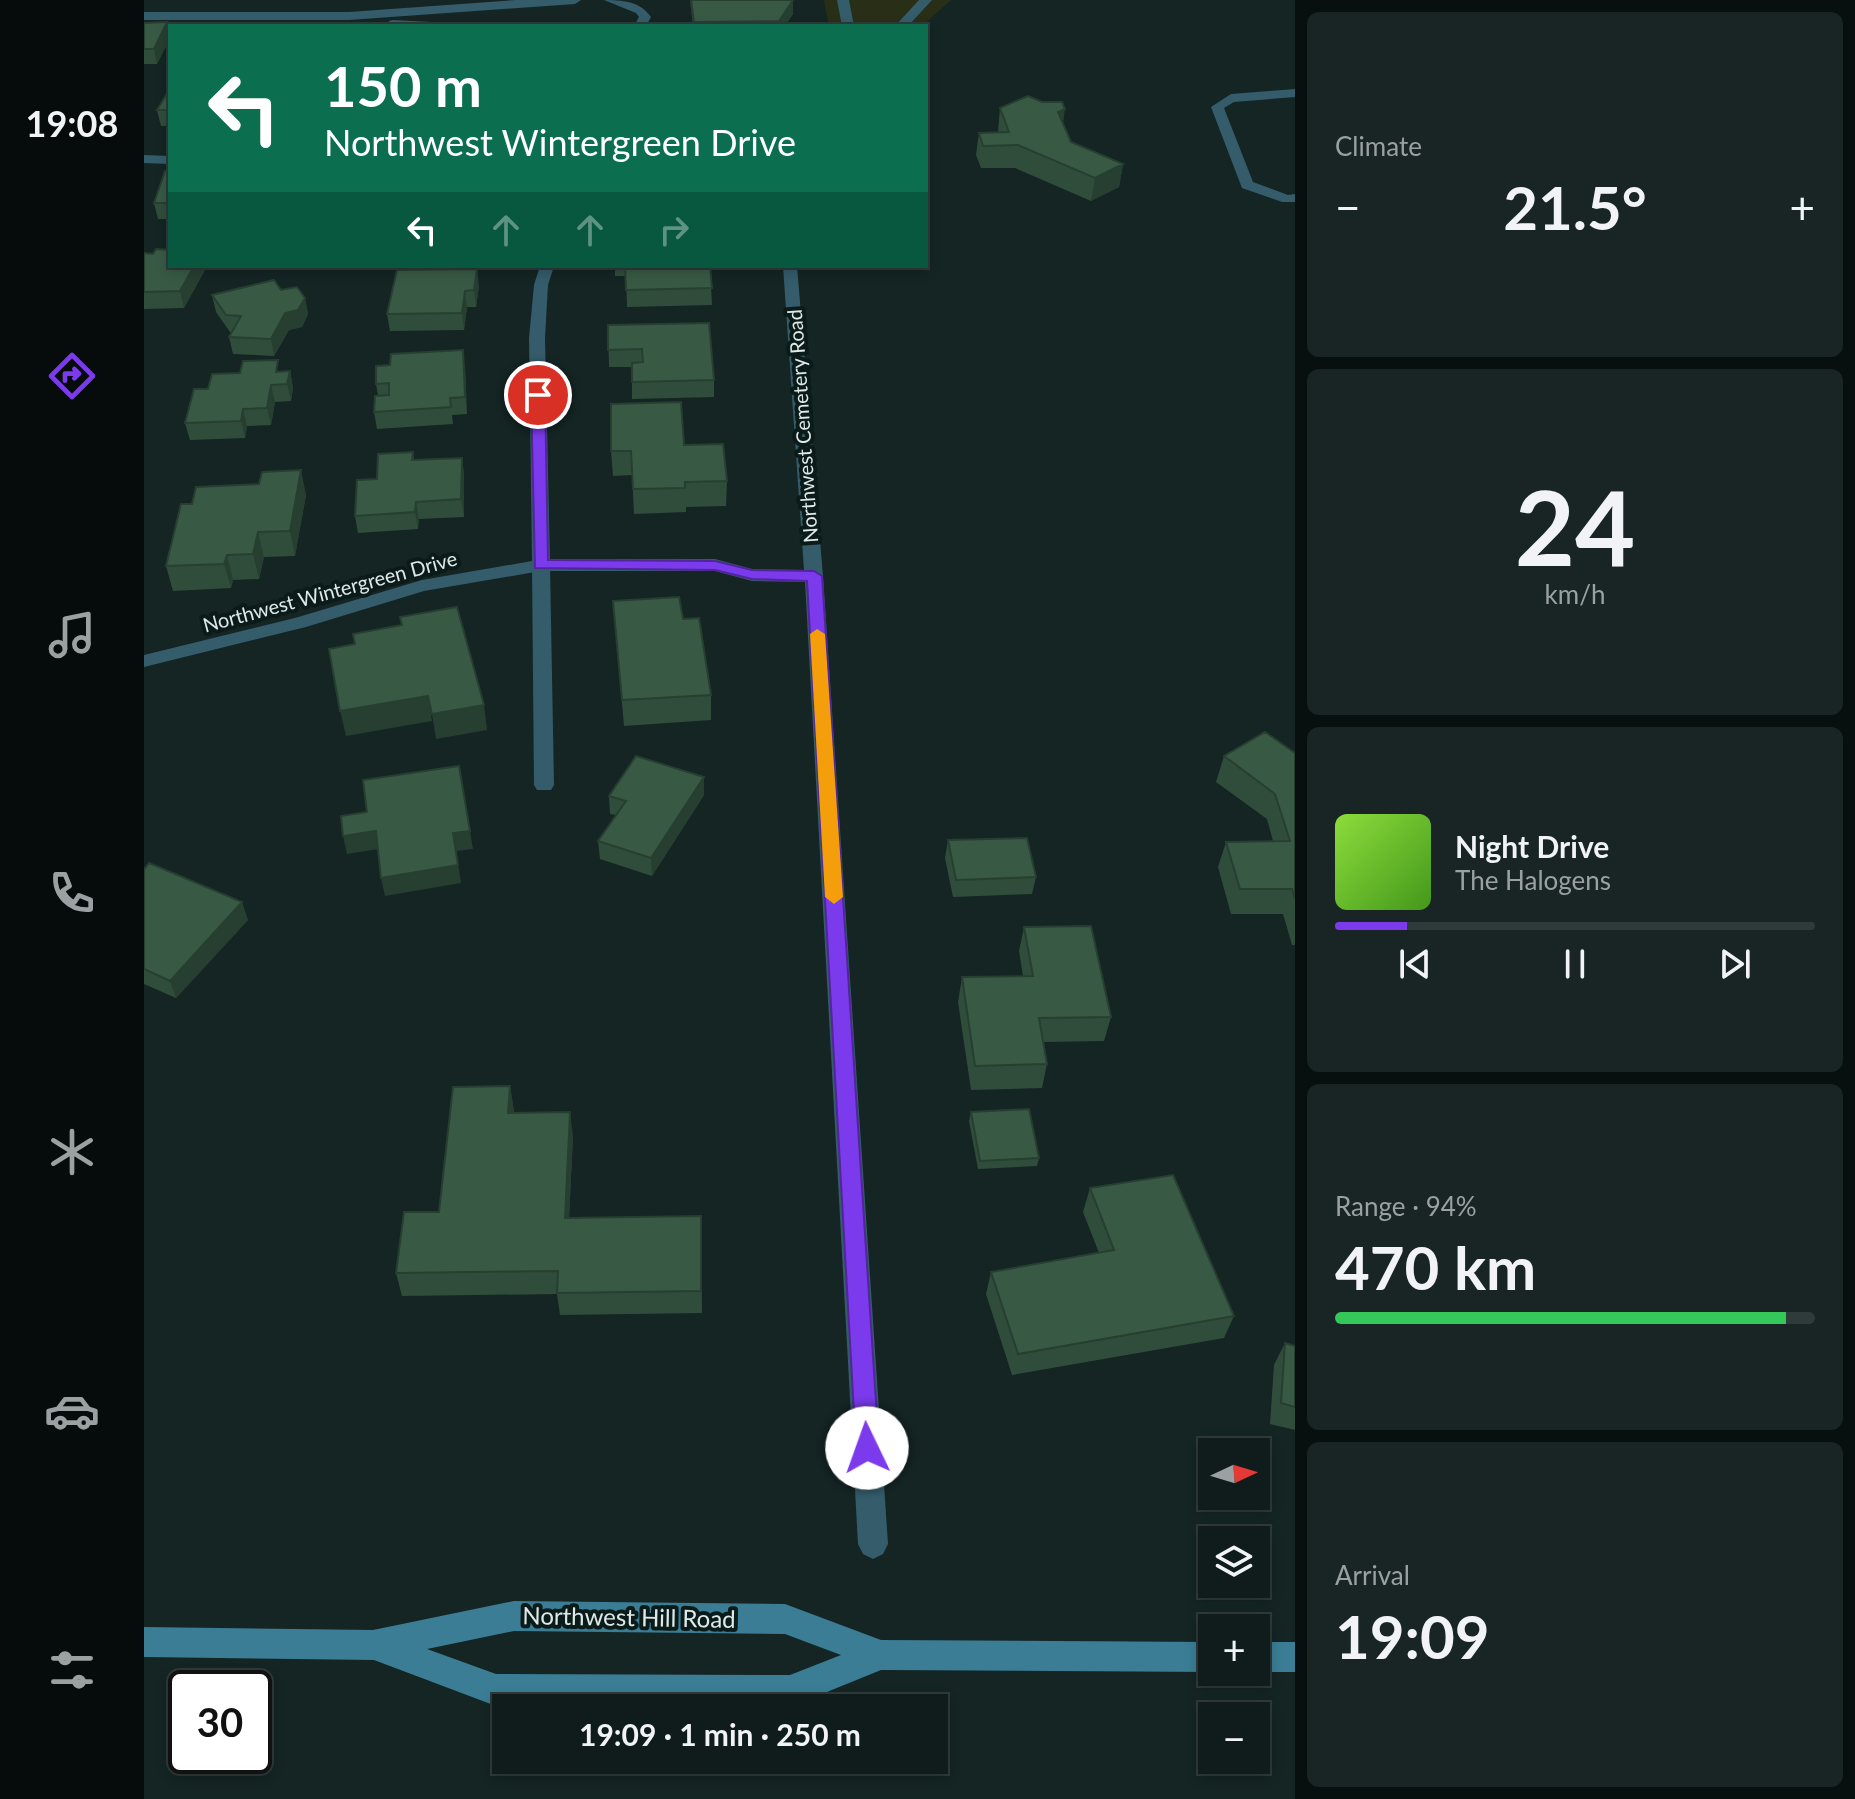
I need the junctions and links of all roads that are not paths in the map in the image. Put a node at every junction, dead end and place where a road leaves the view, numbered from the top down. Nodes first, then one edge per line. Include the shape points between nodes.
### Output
1 (575, 0) edge
2 (610, 0) edge
3 (843, 0) edge
4 (926, 0) edge
5 (455, 9) junction
6 (144, 16) edge
7 (349, 16) junction
8 (437, 23) edge
9 (641, 24) edge
10 (848, 24) edge
11 (903, 24) edge
12 (1295, 93) edge
13 (144, 159) edge
14 (168, 160) edge
15 (1295, 198) edge
16 (546, 268) edge
17 (790, 268) edge
18 (541, 565) junction
19 (814, 576) junction
20 (144, 661) edge
21 (544, 785) dead end
22 (873, 1544) dead end
23 (144, 1642) edge
24 (373, 1645) junction
25 (881, 1655) junction
26 (1198, 1657) edge
27 (1270, 1657) edge
28 (1295, 1657) edge

1 - 5 street
2 - 9 street via 640,10 645,17
3 - 10 street
4 - 11 street
5 - 7 street
5 - 8 street
6 - 7 street
7 - 8 street via 375,23
12 - 15 street via 1231,98 1217,107 1247,185
13 - 14 street
16 - 18 street via 537,338
17 - 19 street, Northwest Cemetery Road
18 - 19 street, Northwest Wintergreen Drive via 715,565 752,575
18 - 20 street, Northwest Wintergreen Drive via 422,586
18 - 21 street
19 - 22 street, Northwest Cemetery Road
23 - 24 main road, Northwest Hill Road
24 - 25 main road, Northwest Hill Road via 514,1616 785,1619
24 - 25 main road, Northwest Hill Road via 496,1690 790,1691
25 - 26 main road, Northwest Hill Road
27 - 28 main road

